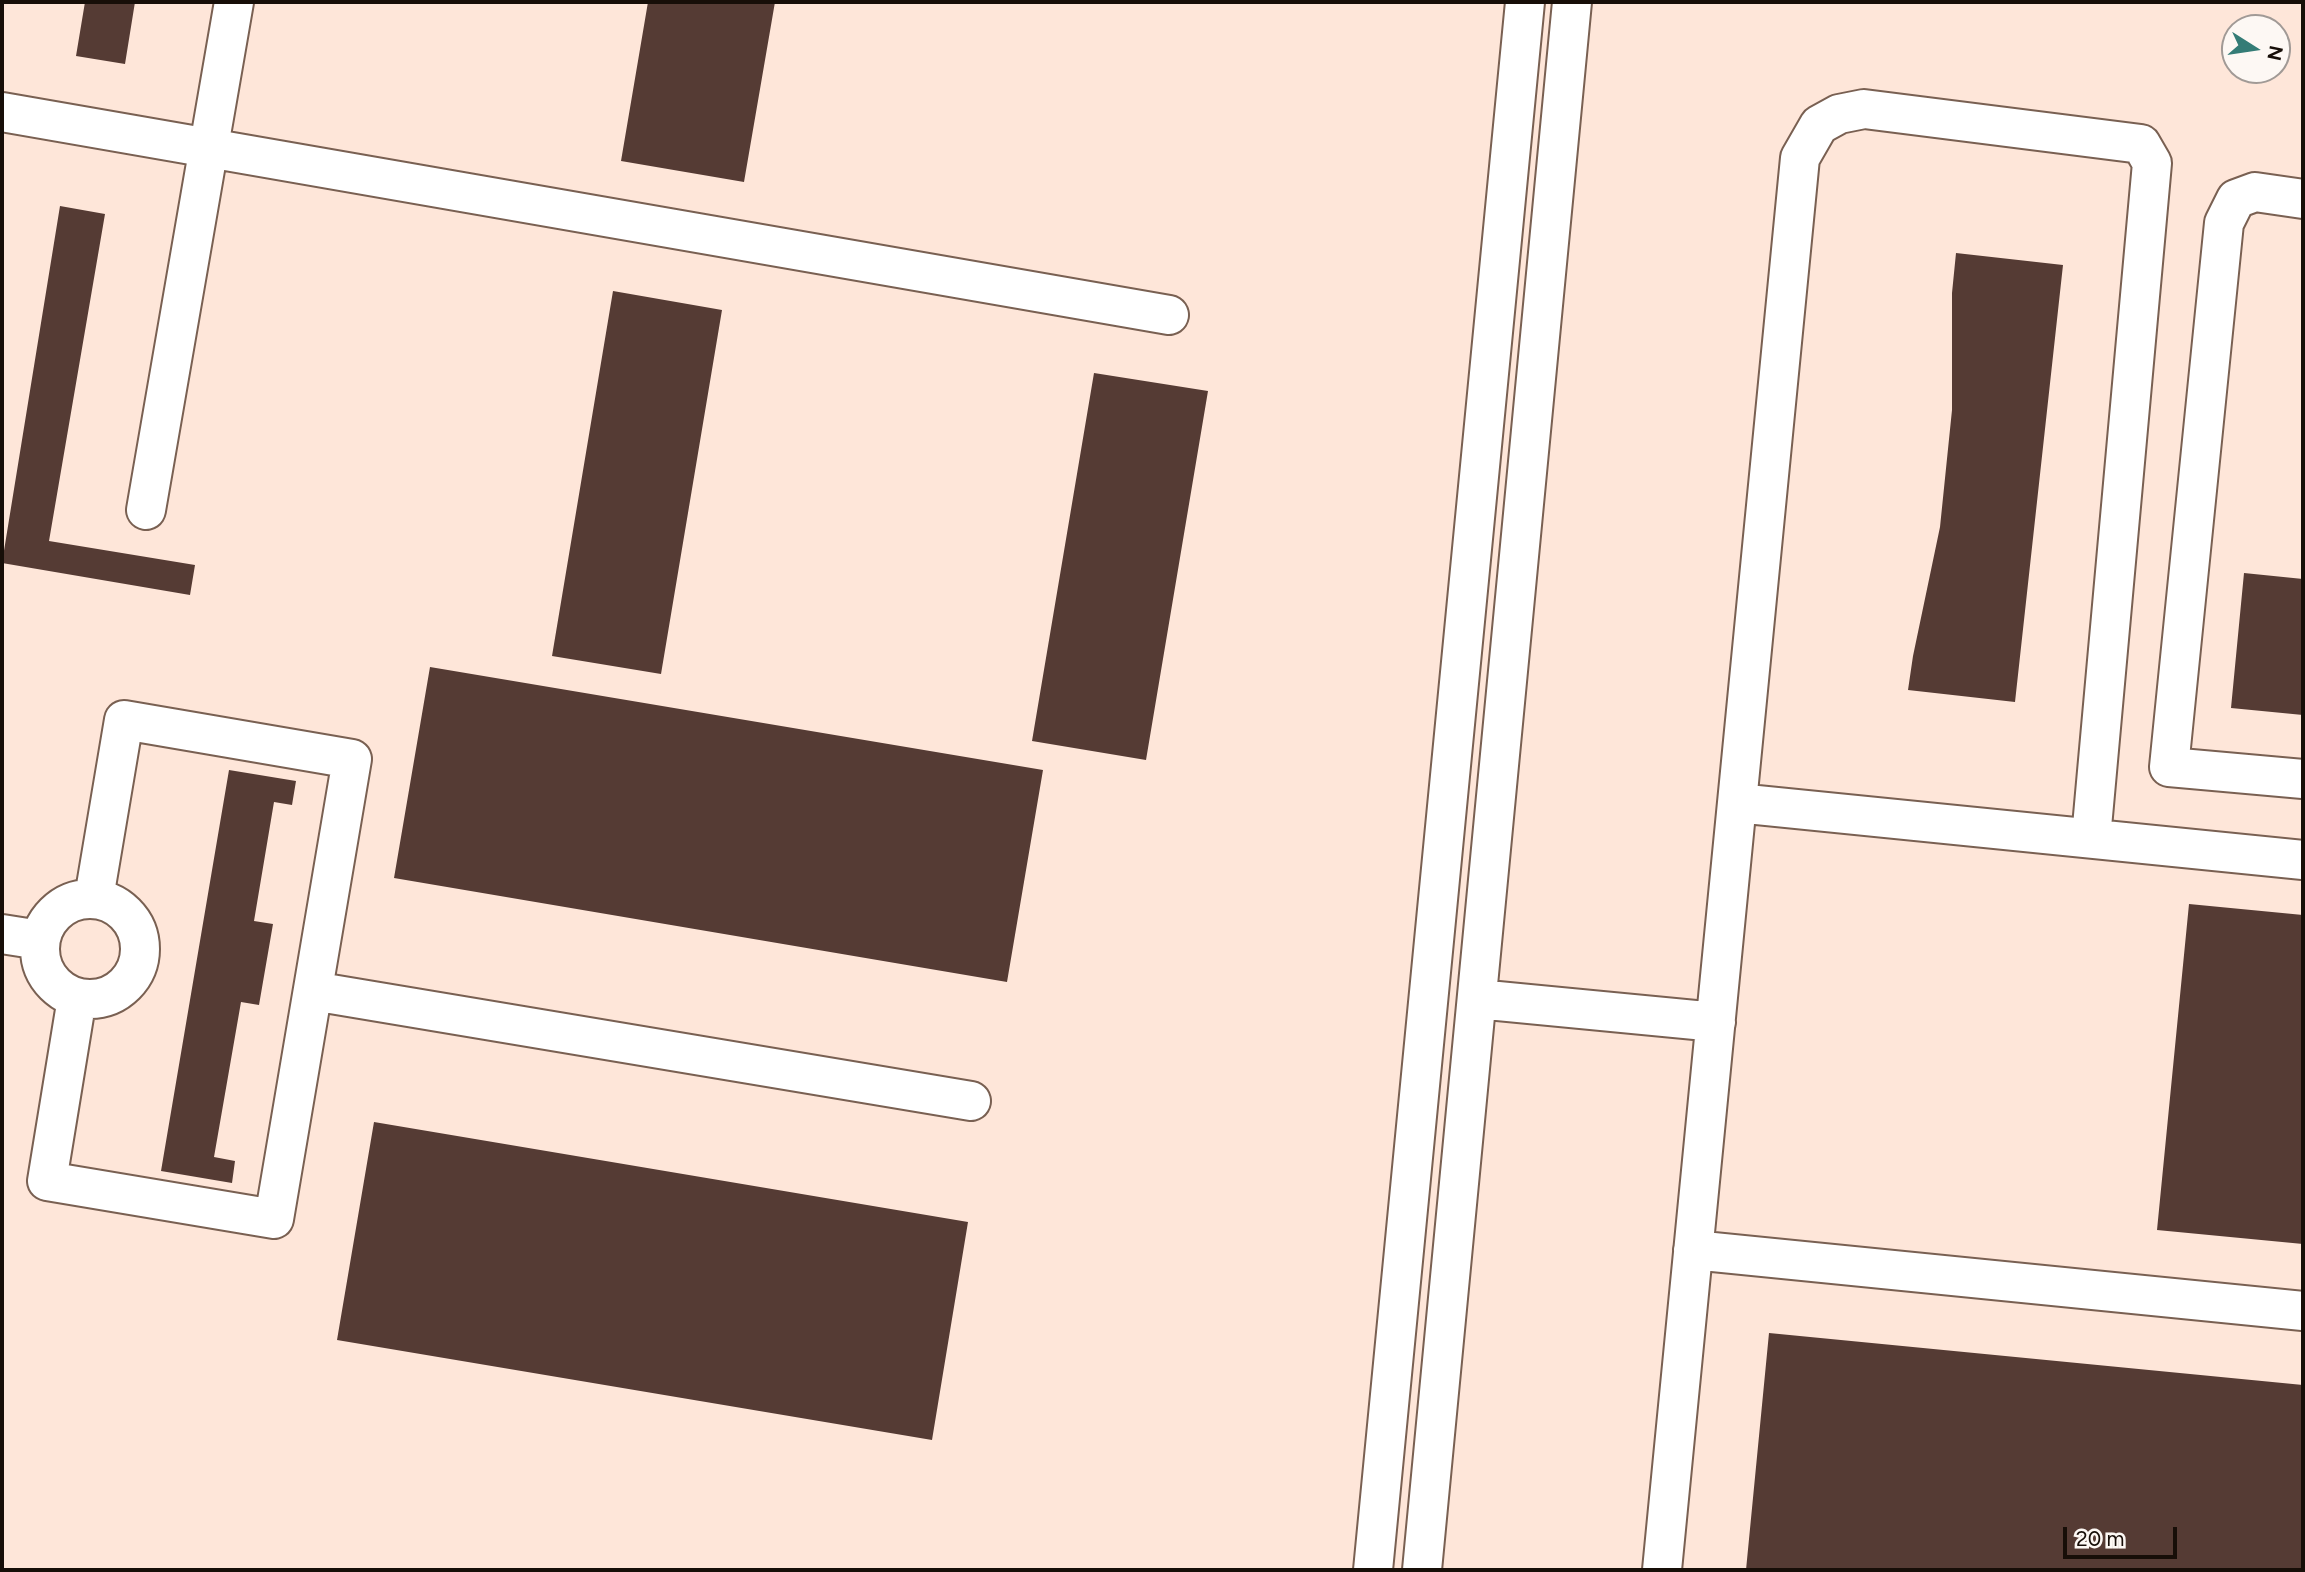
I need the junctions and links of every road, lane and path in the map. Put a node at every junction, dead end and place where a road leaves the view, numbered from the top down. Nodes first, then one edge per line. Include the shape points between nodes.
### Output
1 (234, 2) edge
2 (1525, 2) edge
3 (1572, 2) edge
4 (2, 113) edge
5 (209, 148) junction
6 (2303, 199) edge
7 (1169, 315) dead end
8 (146, 510) dead end
9 (2303, 779) edge
10 (1737, 803) junction
11 (2091, 838) junction
12 (2303, 860) edge
13 (94, 898) junction
14 (2, 934) edge
15 (40, 940) junction
16 (313, 990) junction
17 (77, 998) junction
18 (1477, 999) junction
19 (1716, 1022) junction
20 (971, 1101) dead end
21 (1693, 1250) junction
22 (2303, 1311) edge
23 (1373, 1570) edge
24 (1422, 1570) edge
25 (1662, 1570) edge

1 - 5 street
2 - 23 street
3 - 18 street
4 - 5 street
5 - 7 street
5 - 8 street
6 - 9 street via 2255,192 2236,198 2224,223 2169,767
10 - 11 street
10 - 11 street via 1800,158 1819,125 1839,114 1864,109 2141,144 2152,163
10 - 19 street
11 - 12 street
13 - 15 street via 75,900 59,909
13 - 16 street via 124,720 352,759
13 - 17 street via 124,911 134,924 140,955 125,985 111,995
14 - 15 street
15 - 17 street via 40,959 48,977
16 - 17 street via 274,1219 47,1181
16 - 20 street
18 - 19 street
18 - 24 street
19 - 21 street
21 - 22 street
21 - 25 street

